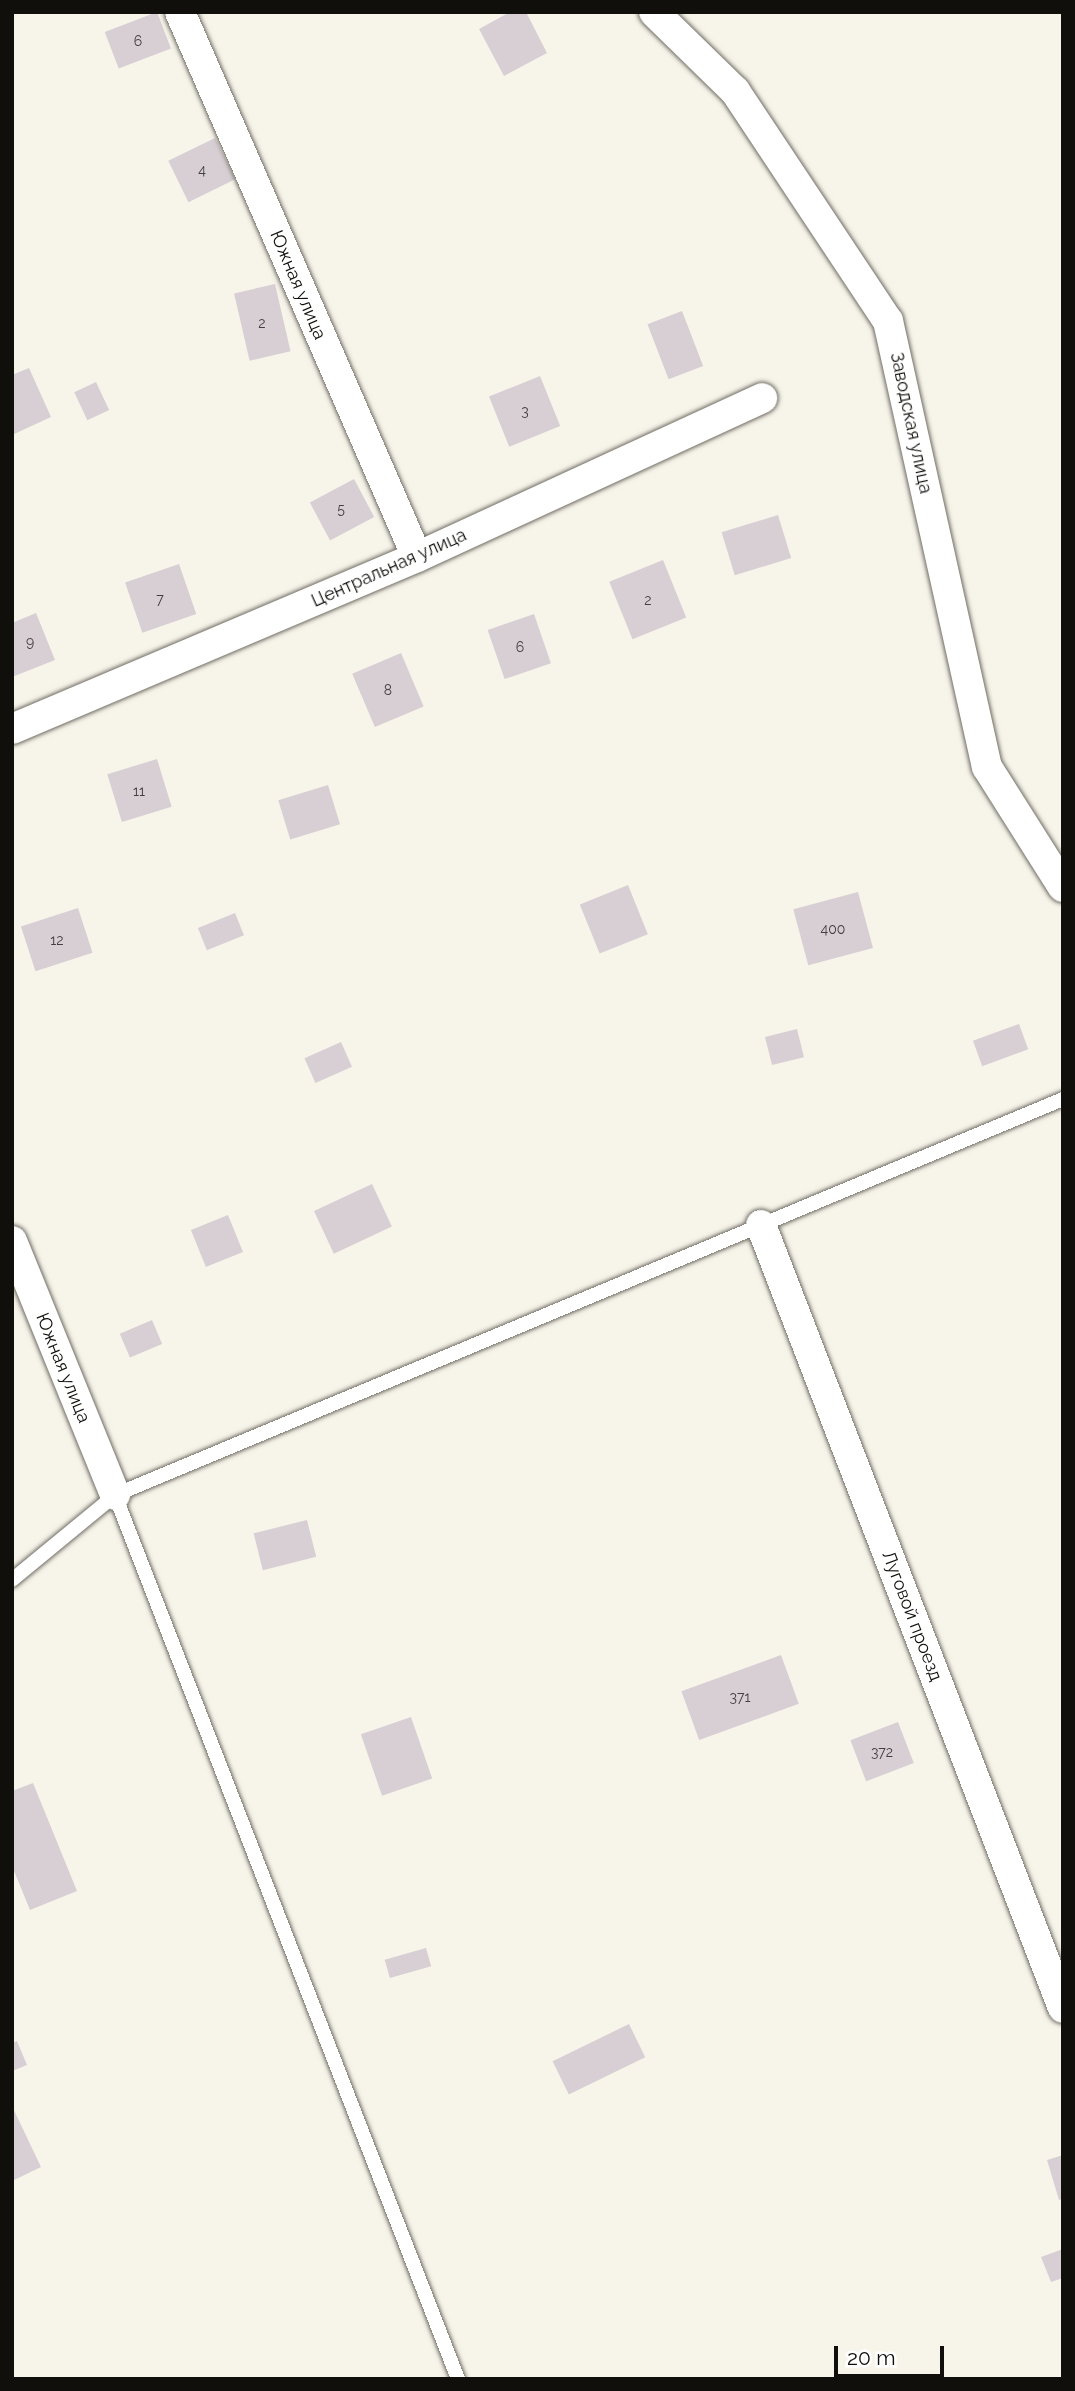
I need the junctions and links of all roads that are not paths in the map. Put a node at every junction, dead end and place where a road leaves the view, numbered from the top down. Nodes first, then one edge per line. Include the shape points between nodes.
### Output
1 (180, 12) edge
2 (654, 12) edge
3 (762, 398) dead end
4 (417, 557) junction
5 (12, 729) edge
6 (1063, 887) edge
7 (1063, 1099) edge
8 (761, 1225) junction
9 (12, 1241) edge
10 (115, 1495) junction
11 (12, 1580) edge
12 (1063, 2008) edge
13 (458, 2379) edge

1 - 4 street, Южная улица
2 - 6 street, Заводская улица via 735,91 888,321 987,767
3 - 4 street, Центральная улица
4 - 5 street, Центральная улица
7 - 8 lane
8 - 10 lane
8 - 12 street, Луговой проезд
9 - 10 street, Южная улица
10 - 11 lane
10 - 13 lane

